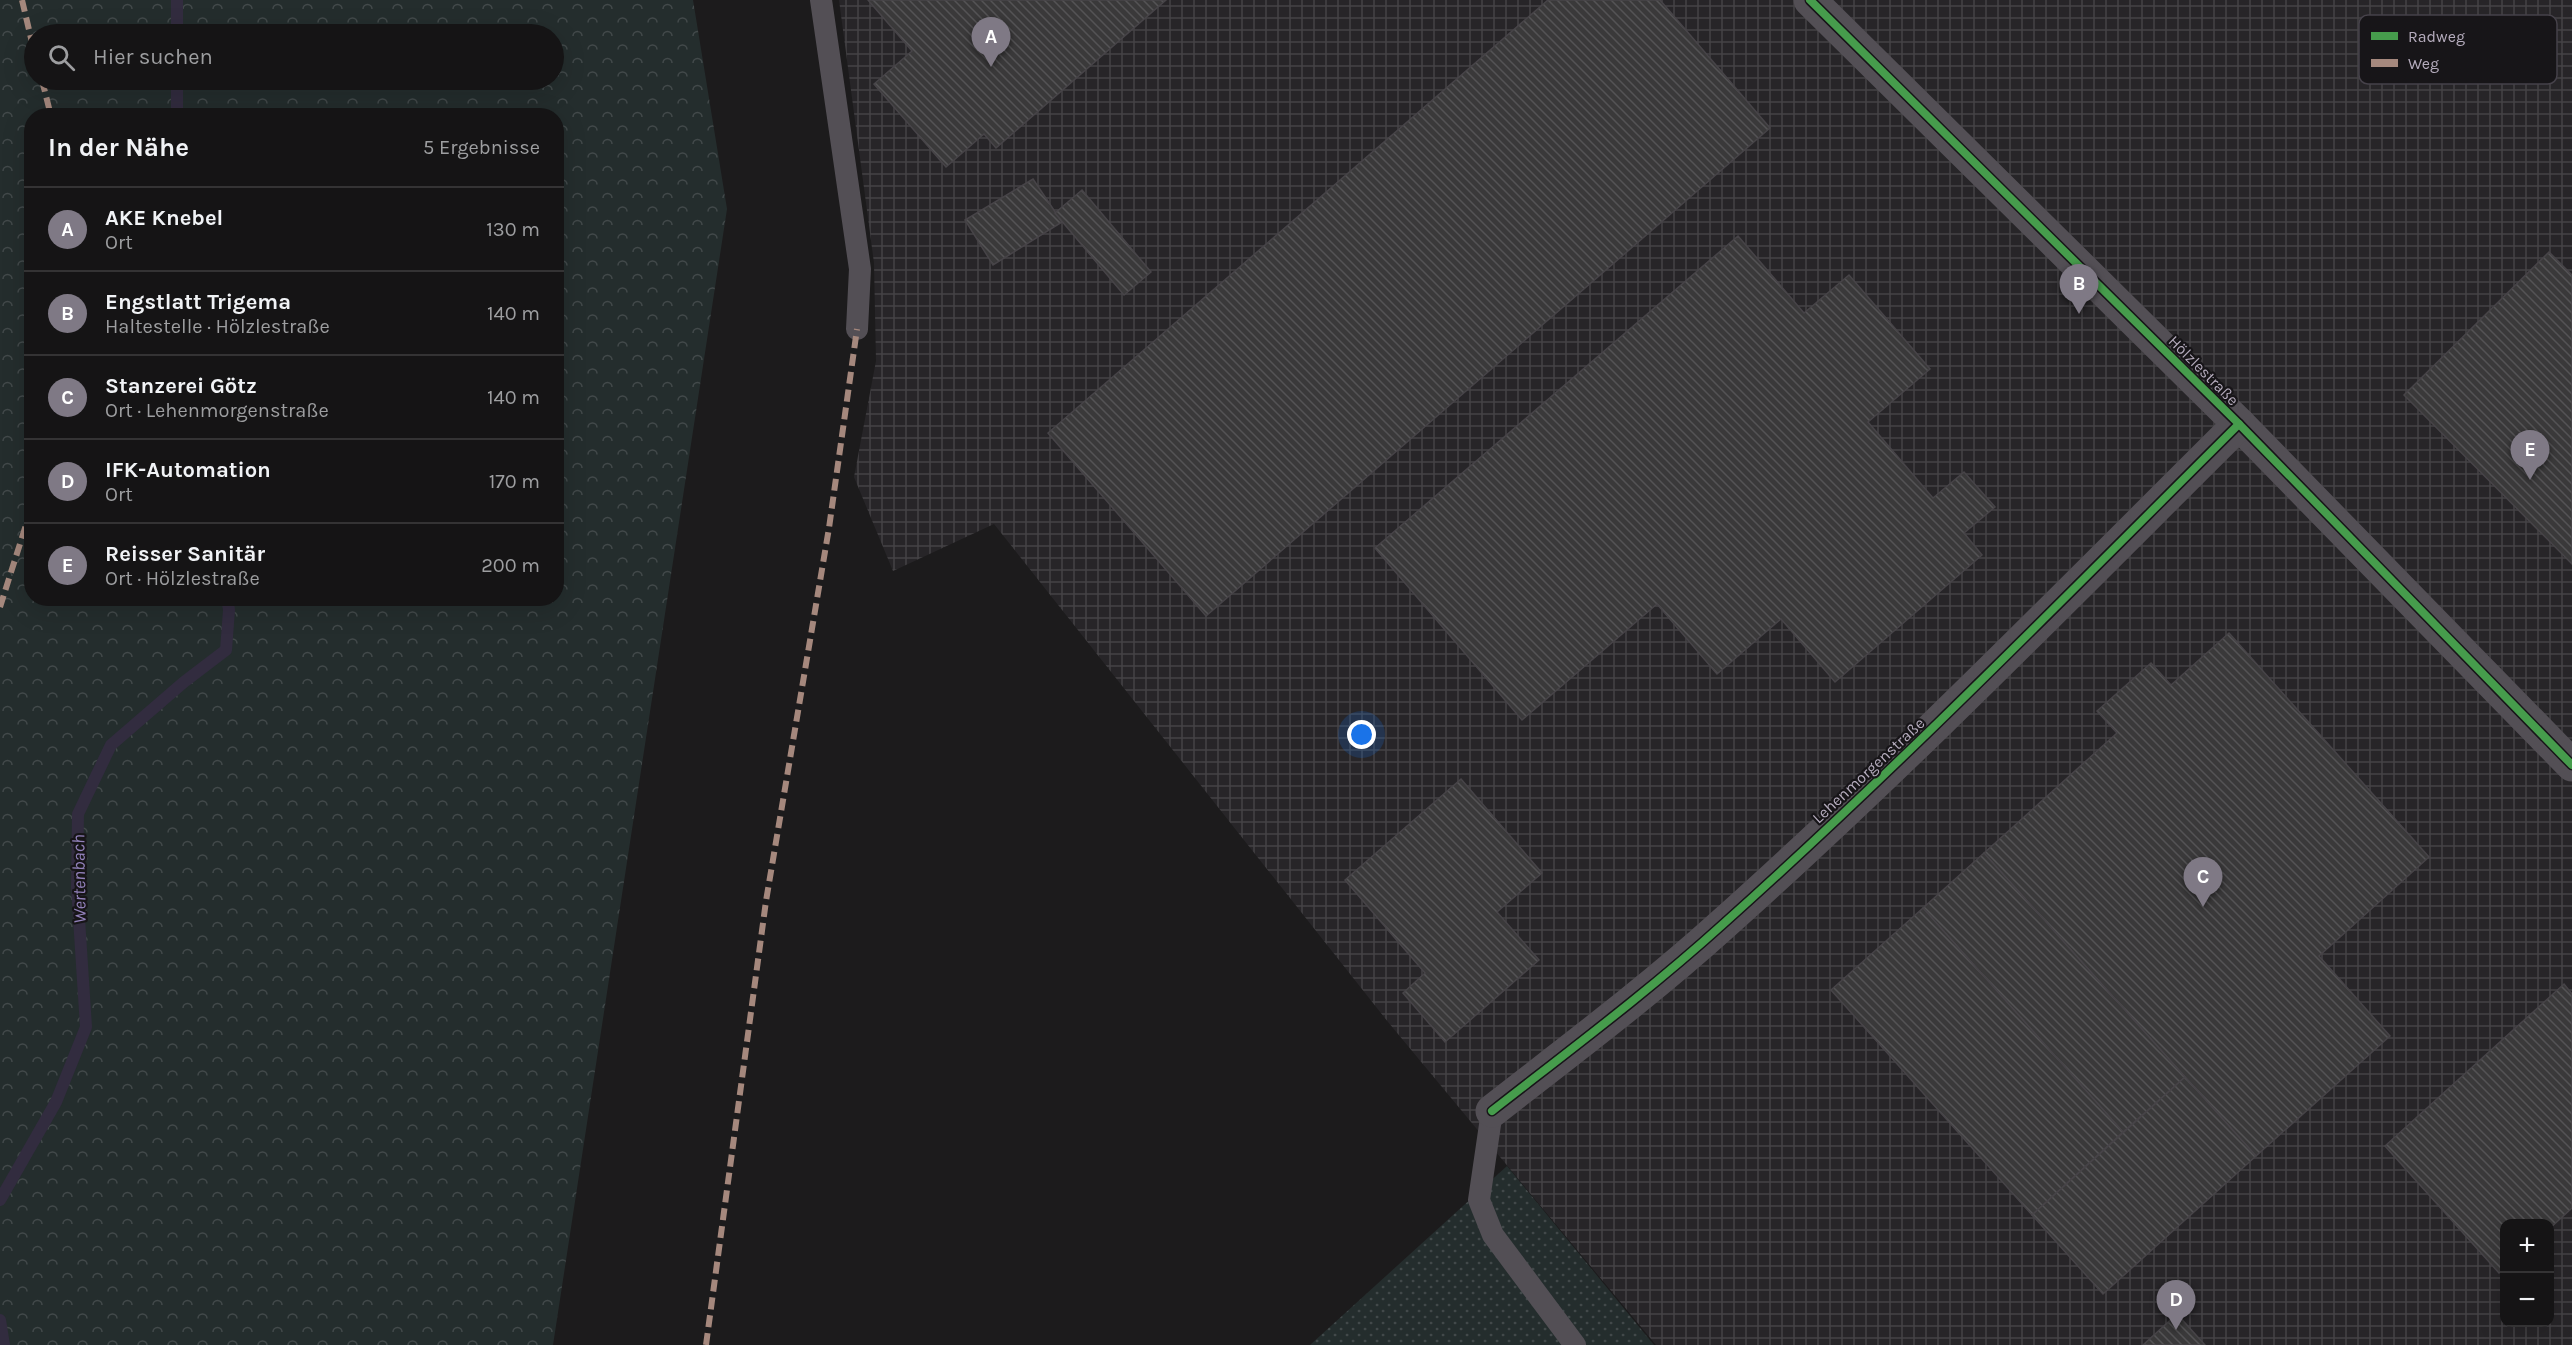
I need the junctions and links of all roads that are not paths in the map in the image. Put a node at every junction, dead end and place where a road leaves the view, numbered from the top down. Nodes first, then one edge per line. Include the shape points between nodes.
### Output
1 (821, 0) edge
2 (1810, 0) edge
3 (857, 329) dead end
4 (2239, 424) junction
5 (2572, 765) edge
6 (1492, 1111) joint
7 (1575, 1345) edge

1 - 3 lane via 860,269
2 - 4 street, Hölzlestraße
4 - 5 street, Hölzlestraße
4 - 6 street, Lehenmorgenstraße via 1912,748 1721,926
6 - 7 lane via 1479,1200 1493,1236

